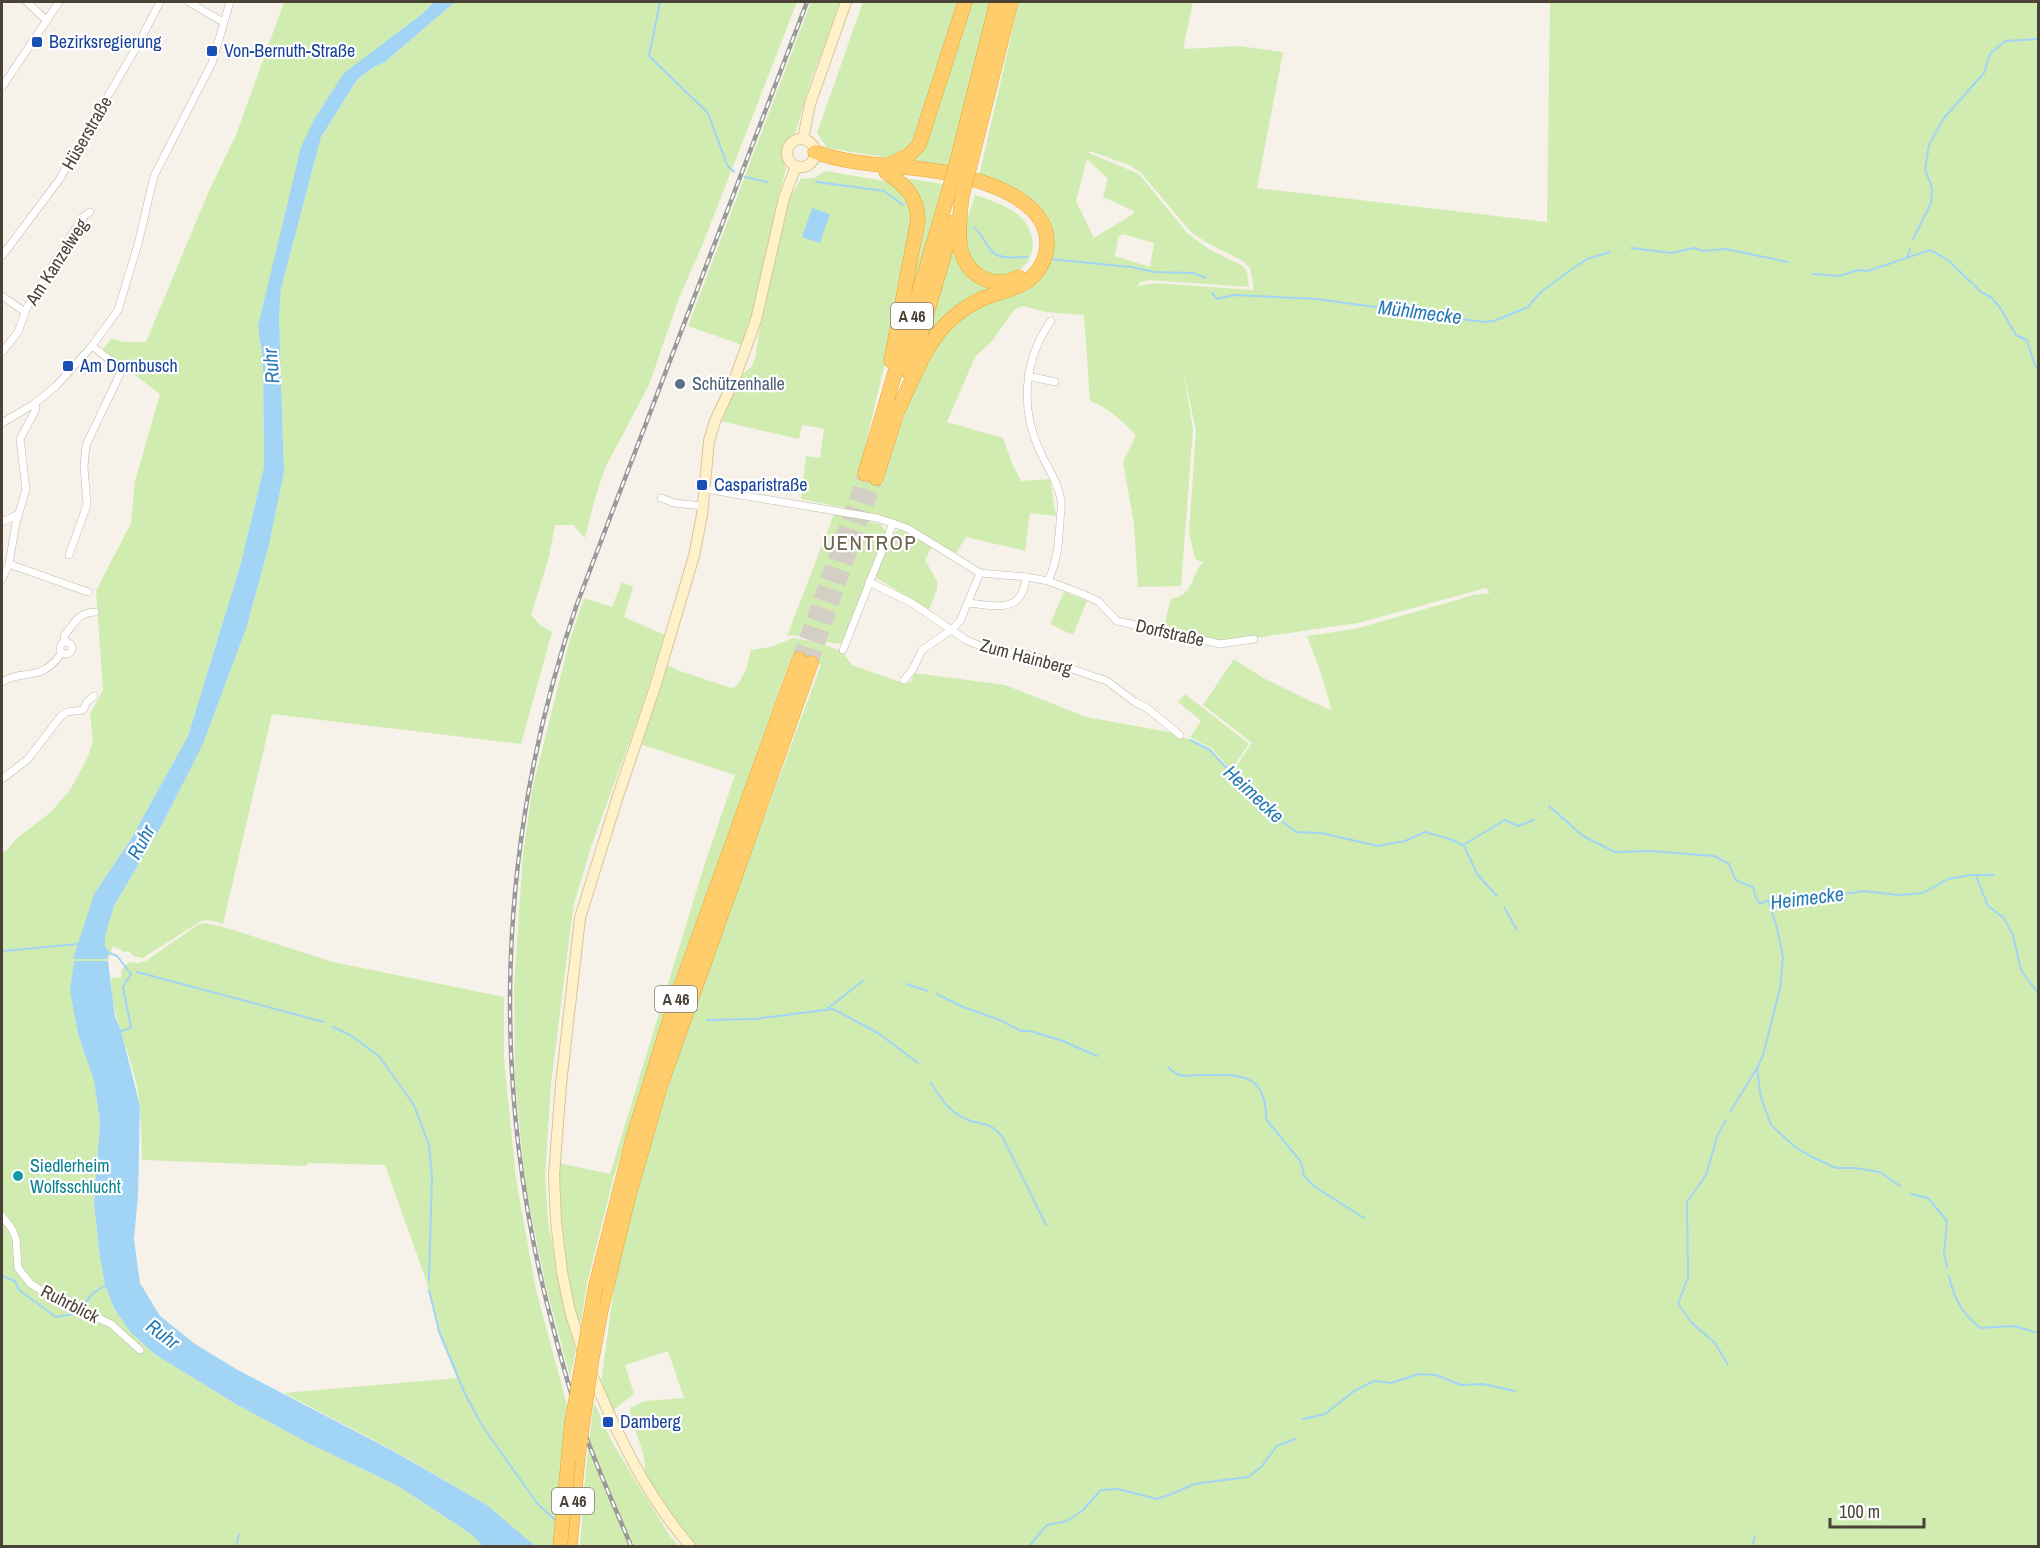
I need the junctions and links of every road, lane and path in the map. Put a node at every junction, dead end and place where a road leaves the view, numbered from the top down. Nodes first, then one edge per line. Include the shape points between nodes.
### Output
1 (27, 2) edge
2 (59, 2) edge
3 (160, 2) edge
4 (189, 2) edge
5 (230, 2) edge
6 (846, 2) edge
7 (965, 2) edge
8 (997, 2) edge
9 (1011, 2) edge
10 (46, 20) junction
11 (223, 22) junction
12 (2, 87) edge
13 (803, 139) junction
14 (814, 156) junction
15 (964, 163) junction
16 (796, 166) junction
17 (886, 169) junction
18 (955, 195) junction
19 (90, 212) dead end
20 (2, 256) edge
21 (2, 296) edge
22 (25, 312) junction
23 (1051, 321) dead end
24 (92, 346) junction
25 (2, 352) edge
26 (1028, 376) junction
27 (1056, 382) dead end
28 (34, 404) junction
29 (897, 412) junction
30 (2, 423) edge
31 (876, 439) junction
32 (705, 489) junction
33 (661, 498) dead end
34 (703, 506) junction
35 (19, 514) junction
36 (2, 522) edge
37 (893, 524) junction
38 (69, 555) dead end
39 (9, 564) junction
40 (980, 573) junction
41 (1027, 577) junction
42 (2, 579) edge
43 (1048, 581) junction
44 (869, 582) junction
45 (88, 592) dead end
46 (968, 603) junction
47 (94, 612) dead end
48 (951, 630) junction
49 (1254, 639) dead end
50 (843, 650) dead end
51 (904, 680) dead end
52 (2, 682) edge
53 (94, 696) dead end
54 (1180, 735) dead end
55 (2, 779) edge
56 (2, 1216) edge
57 (140, 1350) dead end
58 (560, 1546) edge
59 (570, 1546) edge
60 (690, 1546) edge

1 - 10 street
2 - 10 street
3 - 20 street, Hüserstraße via 59,180
4 - 11 street
5 - 11 street
6 - 13 main road via 810,104
7 - 17 highway via 919,145
8 - 15 highway, A 46
9 - 15 highway, A 46
10 - 12 street
11 - 24 street via 212,63 154,176 118,310
13 - 14 main road via 812,144
13 - 16 main road via 788,147 789,159
14 - 16 main road via 805,166
14 - 17 highway
15 - 18 highway, A 46, bridge
16 - 32 main road via 784,198 750,339 709,441
17 - 18 highway via 961,184 1019,208 1039,234 1037,257 1027,272 998,282 969,267 961,252
17 - 29 highway via 952,174 999,189 1034,211 1047,240 1043,261 1031,278 969,306 940,330
17 - 31 highway via 909,190 918,220
18 - 29 highway, A 46
18 - 31 highway, A 46
19 - 22 street, Am Kanzelweg
21 - 22 street, Am Kanzelweg
22 - 25 street, Am Kanzelweg via 18,332
23 - 26 street
24 - 28 street
24 - 38 street via 121,372 86,446 87,505
26 - 27 street
26 - 43 street via 1026,396 1032,430 1061,500 1058,555
28 - 30 street
28 - 35 street via 34,413 20,439 27,481
29 - 31 highway, A 46 via 871,476
32 - 34 main road
32 - 37 street, Dorfstraße
33 - 34 street
34 - 60 main road via 698,541 662,663 580,918 554,1175 562,1272 587,1364 634,1466
35 - 36 street
35 - 39 street
37 - 40 street, Dorfstraße via 907,528
37 - 44 street
39 - 42 street
39 - 45 street
40 - 41 street, Dorfstraße
40 - 46 street
41 - 43 street, Dorfstraße
41 - 46 street via 1021,596 1011,604
43 - 49 street, Dorfstraße via 1098,601 1118,621 1220,644
44 - 48 street, Zum Hainberg via 912,603
44 - 50 street
46 - 48 street
47 - 52 street via 84,613 64,636 72,651 62,653 41,672 17,675
48 - 51 street via 922,650
48 - 54 street, Zum Hainberg via 995,652 1026,654 1107,681
53 - 55 street via 83,710 61,716 28,759
56 - 57 street, Ruhrblick via 16,1239 18,1268 30,1283 52,1298 111,1324
58 - 59 highway, A 46, bridge via 572,1422 596,1285 633,1139 676,1000 805,661 661,1084 628,1198 584,1406

